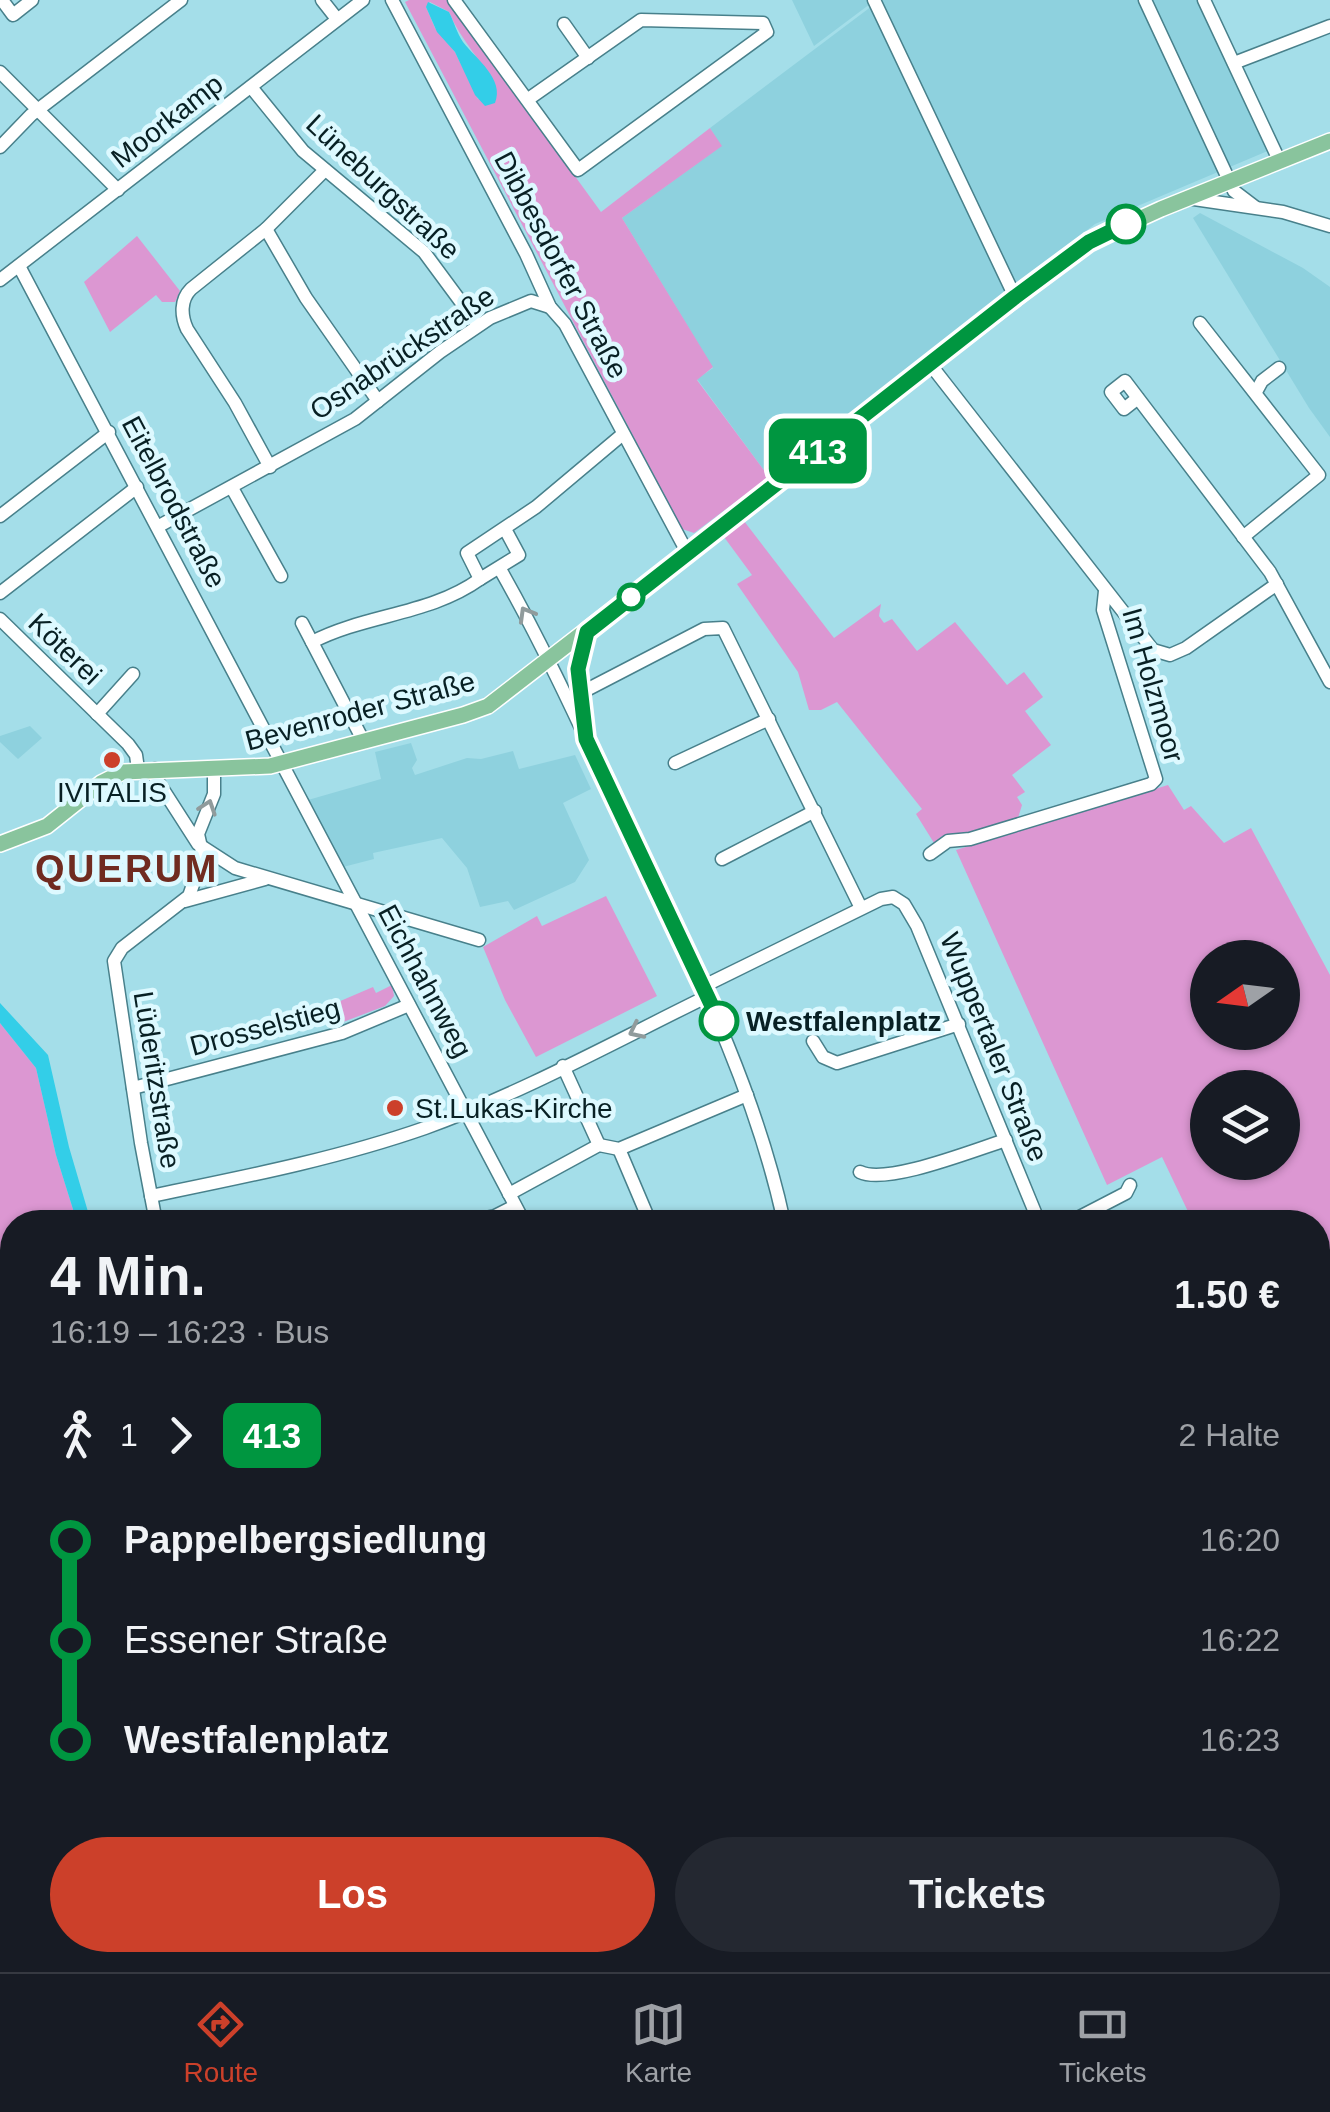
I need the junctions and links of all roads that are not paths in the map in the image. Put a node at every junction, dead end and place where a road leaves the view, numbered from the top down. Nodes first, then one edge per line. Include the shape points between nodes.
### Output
1 (2, 0) edge
2 (32, 0) edge
3 (181, 0) edge
4 (322, 0) edge
5 (363, 0) edge
6 (392, 0) edge
7 (454, 0) edge
8 (874, 0) edge
9 (1145, 0) edge
10 (1204, 0) edge
11 (337, 19) junction
12 (564, 24) dead end
13 (1330, 26) edge
14 (588, 58) junction
15 (1234, 64) junction
16 (0, 72) edge
17 (251, 87) junction
18 (527, 100) junction
19 (38, 110) junction
20 (1330, 141) edge
21 (0, 147) edge
22 (1279, 160) junction
23 (324, 170) junction
24 (1225, 183) junction
25 (118, 190) junction
26 (1187, 198) junction
27 (1234, 207) junction
28 (1255, 207) junction
29 (1330, 226) edge
30 (266, 229) junction
31 (19, 266) junction
32 (0, 280) edge
33 (1015, 297) junction
34 (550, 307) junction
35 (1200, 323) dead end
36 (478, 326) junction
37 (930, 364) junction
38 (1278, 368) dead end
39 (1256, 392) junction
40 (1138, 398) dead end
41 (378, 402) junction
42 (109, 432) junction
43 (623, 434) junction
44 (270, 467) junction
45 (137, 488) junction
46 (232, 488) junction
47 (0, 516) edge
48 (158, 526) junction
49 (506, 530) junction
50 (1244, 537) junction
51 (688, 552) junction
52 (500, 569) junction
53 (281, 576) dead end
54 (480, 579) junction
55 (1277, 584) junction
56 (1106, 591) junction
57 (0, 593) edge
58 (0, 619) edge
59 (302, 623) dead end
60 (587, 632) junction
61 (312, 642) junction
62 (1324, 658) edge
63 (550, 659) junction
64 (133, 674) dead end
65 (1330, 682) edge
66 (574, 696) junction
67 (96, 714) junction
68 (769, 719) junction
69 (364, 742) junction
70 (675, 763) dead end
71 (282, 764) junction
72 (146, 769) junction
73 (214, 770) junction
74 (816, 811) junction
75 (0, 844) edge
76 (198, 844) junction
77 (930, 854) dead end
78 (722, 858) dead end
79 (268, 879) junction
80 (185, 901) junction
81 (355, 902) junction
82 (862, 908) junction
83 (479, 940) dead end
84 (706, 991) junction
85 (409, 1006) junction
86 (958, 1024) junction
87 (814, 1041) dead end
88 (563, 1066) junction
89 (132, 1088) junction
90 (747, 1096) junction
91 (464, 1111) junction
92 (1006, 1140) junction
93 (600, 1146) junction
94 (619, 1149) junction
95 (860, 1172) dead end
96 (1130, 1185) dead end
97 (150, 1196) junction
98 (512, 1200) junction
99 (153, 1210) edge
100 (501, 1210) edge
101 (517, 1210) edge
102 (645, 1210) edge
103 (780, 1210) edge
104 (1035, 1210) edge
105 (1093, 1210) edge

1 - 2 street via 13,15
3 - 19 street
4 - 11 street
5 - 11 street, Moorkamp
6 - 34 street, Dibbesdorfer Straße
7 - 18 street
8 - 33 street
9 - 24 street
10 - 15 street
11 - 17 street, Moorkamp
12 - 14 street
13 - 15 street
14 - 18 street
14 - 18 street via 641,20 763,22 767,32 578,170
15 - 22 street
16 - 19 street
17 - 23 street, Lüneburgstraße
17 - 25 street, Moorkamp
19 - 21 street
19 - 25 street
20 - 22 main road, Bevenroder Straße
22 - 24 main road, Bevenroder Straße
23 - 30 street
23 - 36 street, Lüneburgstraße via 424,252
24 - 26 main road, Bevenroder Straße
24 - 27 street via 1220,196
24 - 28 street
25 - 31 street, Moorkamp
26 - 27 street
26 - 33 main road, Bevenroder Straße via 1089,242
27 - 28 street
28 - 29 street
30 - 41 street
30 - 44 street via 186,293 182,313
31 - 32 street, Moorkamp
31 - 42 street, Eitelbrodstraße
33 - 37 main road, Bevenroder Straße
34 - 36 street, Osnabrückstraße via 522,303
34 - 43 street, Dibbesdorfer Straße
35 - 39 street
36 - 41 street, Osnabrückstraße
37 - 51 main road, Bevenroder Straße
37 - 56 street, Im Holzmoor
38 - 39 street
39 - 50 street via 1320,475
40 - 50 street
41 - 44 street, Osnabrückstraße
42 - 45 street, Eitelbrodstraße
42 - 47 street
43 - 49 street
43 - 51 street, Dibbesdorfer Straße
44 - 46 street, Osnabrückstraße
45 - 48 street, Eitelbrodstraße
45 - 57 street
46 - 48 street, Osnabrückstraße
46 - 53 street
48 - 71 street, Eitelbrodstraße
49 - 52 street via 519,555
49 - 54 street via 467,553
50 - 55 street
51 - 60 main road, Bevenroder Straße
52 - 54 street
63 -> 52 street
54 - 61 street via 439,602
55 - 56 street via 1170,655 1153,650
55 - 62 street
56 - 77 street, Im Holzmoor via 1102,610 1156,779 984,836 948,841
58 - 67 street, Köterei
59 - 61 street
60 - 63 main road, Bevenroder Straße
60 - 66 street
61 - 69 street
62 - 65 street
63 - 66 street
63 - 69 main road, Bevenroder Straße via 480,710
64 - 67 street, Köterei
66 - 68 street via 716,627 728,634
66 - 84 street via 586,739
67 - 72 street, Köterei
68 - 70 street
68 - 74 street
69 - 71 main road, Bevenroder Straße
71 - 73 main road, Bevenroder Straße
71 - 81 street, Eichhahnweg
72 - 73 main road, Bevenroder Straße
72 - 75 main road, Bevenroder Straße via 108,778 47,826
72 - 76 street, Köterei
76 -> 73 street via 214,794
74 - 78 street
74 - 82 street
76 - 79 street
76 - 80 street via 203,856
79 - 80 street
79 - 81 street
80 - 89 street, Lüderitzstraße via 115,958
81 - 83 street
81 - 85 street, Eichhahnweg
82 - 84 street
82 - 86 street, Wuppertaler Straße via 892,897 904,904
84 -> 88 street
84 - 90 street
85 - 89 street, Drosselstieg via 342,1033
85 - 91 street, Eichhahnweg
86 - 87 street via 837,1063
86 - 92 street, Wuppertaler Straße
88 - 91 street
88 - 93 street
89 - 97 street, Lüderitzstraße
90 - 94 street
90 - 103 street
91 - 97 street via 326,1157
91 - 98 street, Eichhahnweg
92 - 95 street via 897,1172
92 - 104 street, Wuppertaler Straße
93 - 94 street
93 - 98 street
94 - 102 street
96 - 105 street
97 - 99 street, Lüderitzstraße
98 - 100 street
98 - 101 street, Eichhahnweg

